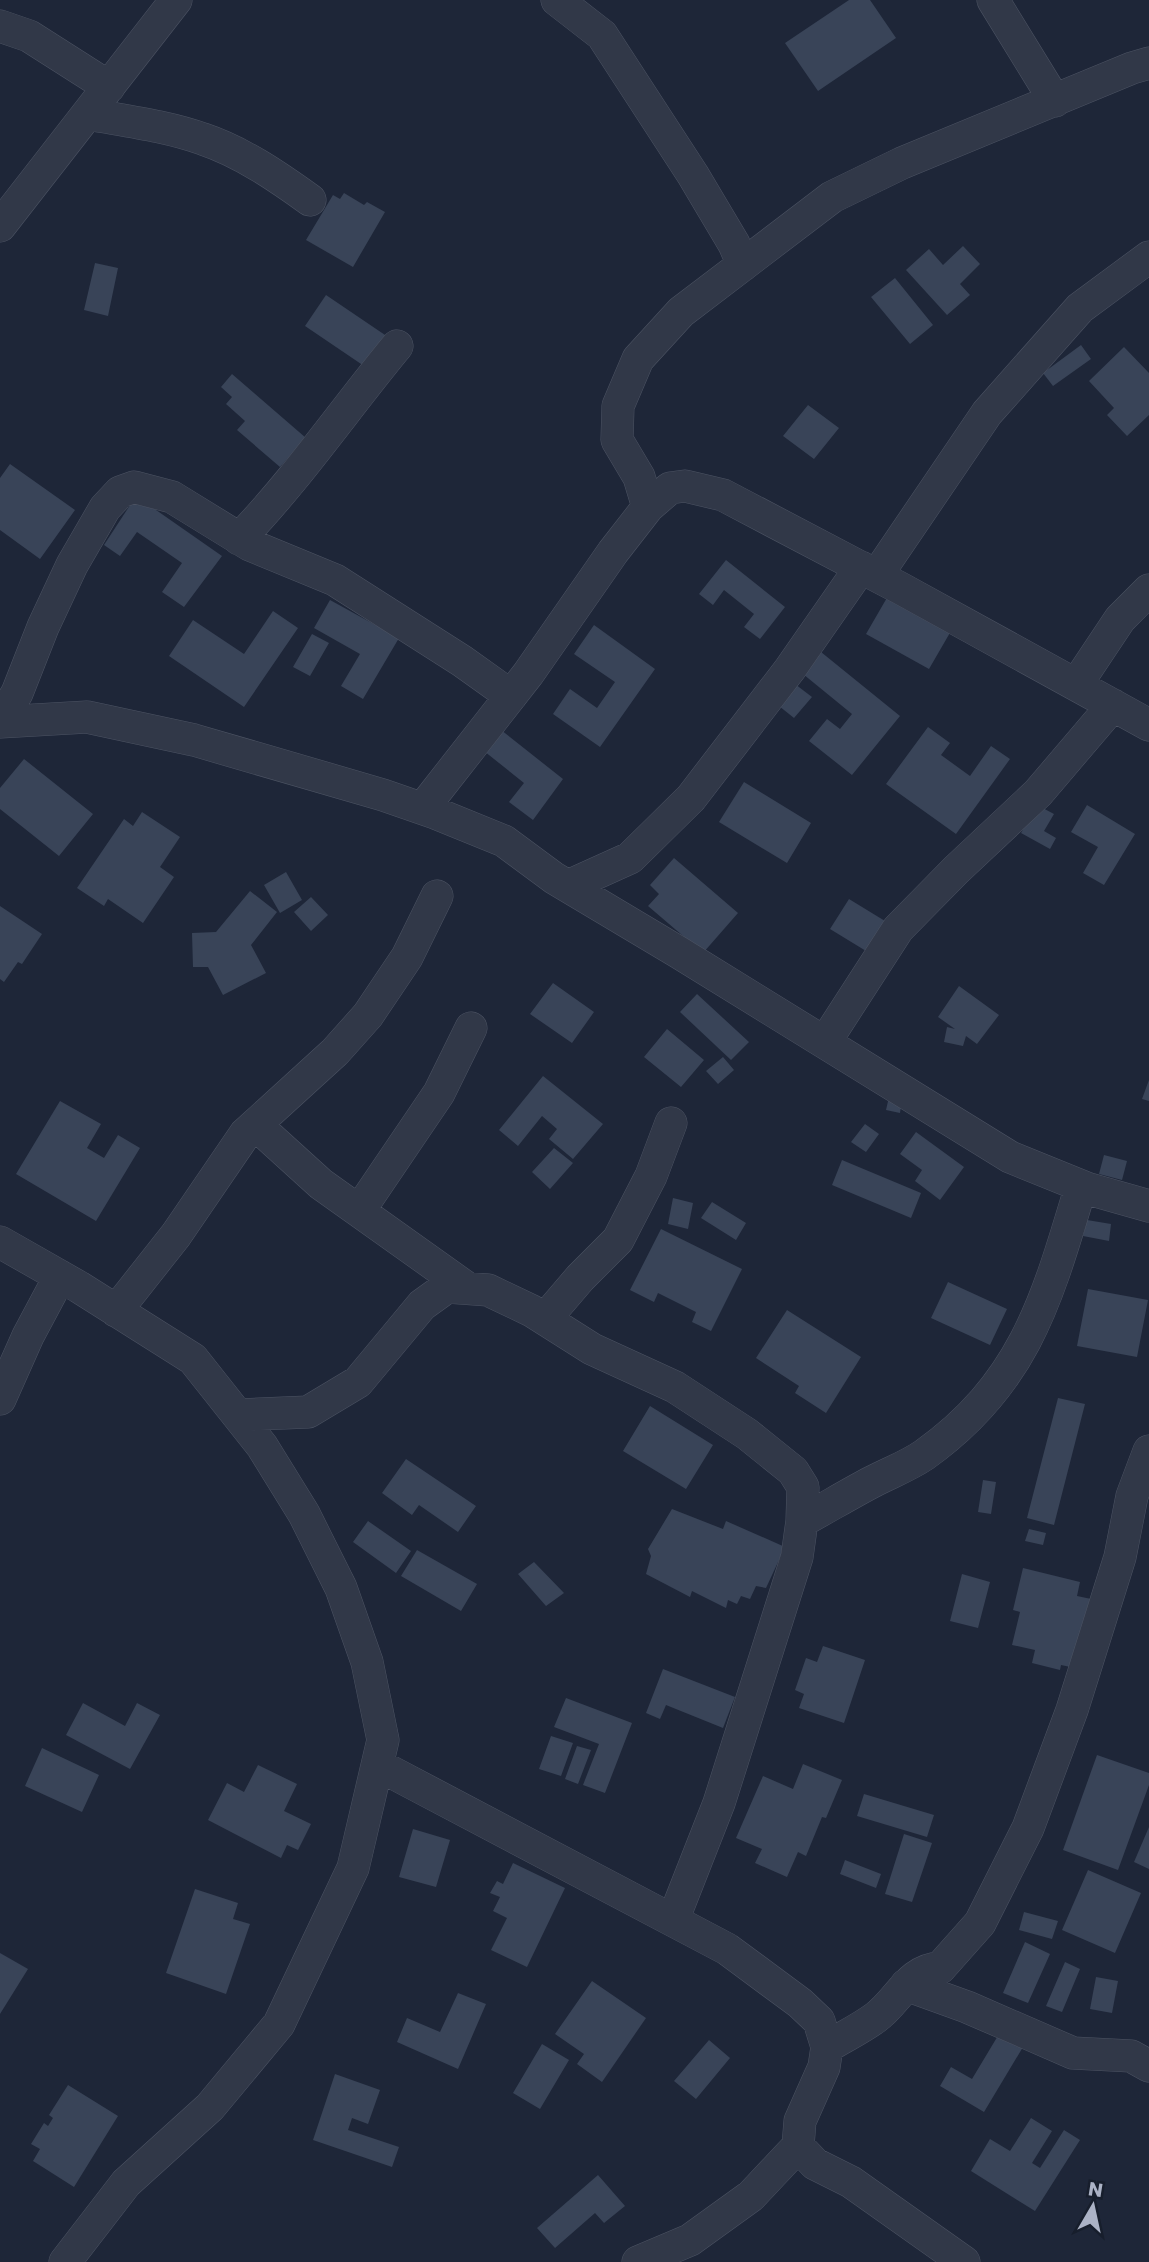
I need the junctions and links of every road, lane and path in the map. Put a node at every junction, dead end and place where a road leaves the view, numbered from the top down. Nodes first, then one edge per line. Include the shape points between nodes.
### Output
1 (176, 0) edge
2 (556, 0) edge
3 (993, 0) edge
4 (0, 26) edge
5 (1149, 64) edge
6 (109, 87) junction
7 (1055, 102) junction
8 (88, 114) junction
9 (310, 200) dead end
10 (0, 226) edge
11 (1149, 257) edge
12 (743, 265) junction
13 (397, 346) dead end
14 (648, 507) junction
15 (239, 539) junction
16 (869, 571) junction
17 (1149, 590) edge
18 (1076, 685) junction
19 (511, 696) junction
20 (1114, 705) junction
21 (0, 722) edge
22 (1149, 725) edge
23 (423, 808) junction
24 (568, 886) junction
25 (437, 897) dead end
26 (471, 1028) dead end
27 (825, 1042) junction
28 (671, 1123) dead end
29 (256, 1125) junction
30 (1081, 1186) junction
31 (1149, 1206) edge
32 (359, 1211) junction
33 (0, 1242) edge
34 (60, 1276) junction
35 (467, 1288) junction
36 (116, 1311) junction
37 (545, 1320) junction
38 (0, 1399) edge
39 (238, 1415) junction
40 (1149, 1451) edge
41 (802, 1521) junction
42 (377, 1765) junction
43 (673, 1920) junction
44 (906, 1985) junction
45 (827, 2047) junction
46 (1143, 2053) edge
47 (798, 2146) junction
48 (65, 2262) edge
49 (638, 2262) edge
50 (964, 2262) edge

1 - 6 street
2 - 12 street via 602,35 693,175
3 - 7 street
4 - 6 street via 29,36
5 - 7 street
6 - 8 street
7 - 12 street via 902,163 832,197
8 - 9 street via 204,139 249,160
8 - 10 street
11 - 16 street via 1080,308 987,413
12 - 14 street via 681,312 638,359 618,406 617,440 639,477
13 - 15 street via 303,467
14 - 16 street via 670,488 685,486 723,495
14 - 19 street
15 - 19 street via 335,580
15 - 21 street via 172,497 134,487 120,492 105,508 72,565
16 - 18 street
16 - 24 street via 691,798 630,858
17 - 18 street via 1120,619
18 - 20 street
19 - 23 street
20 - 22 street
20 - 27 street via 1038,793 898,929
21 - 23 street via 87,717 234,750
23 - 24 street via 504,841
24 - 27 street
25 - 29 street via 407,957 368,1015
26 - 32 street via 439,1093
27 - 30 street via 1010,1157
28 - 37 street via 652,1176 618,1240
29 - 32 street via 321,1184
29 - 36 street
30 - 31 street
30 - 41 street via 1038,1315 1017,1359 990,1395 969,1419 922,1456
32 - 35 street
33 - 34 street
34 - 36 street
34 - 38 street
35 - 37 street via 488,1290
35 - 39 street via 447,1287 422,1305 358,1382 308,1412
36 - 39 street via 192,1359
37 - 41 street via 592,1349 675,1387 747,1434 793,1471 803,1487
39 - 42 street via 304,1514 341,1588 366,1662 383,1740
40 - 44 street via 1072,1710 1028,1828 979,1923 940,1968 927,1969
41 - 43 street via 797,1556 719,1803
42 - 43 street
42 - 48 street via 353,1868 279,2024 210,2107 126,2183
43 - 45 street via 727,1949 800,2003 819,2021
44 - 45 street via 878,2016
44 - 46 street via 1073,2053
45 - 47 street via 824,2067 800,2121
47 - 49 street via 751,2196 690,2240
47 - 50 street via 815,2164 851,2182

